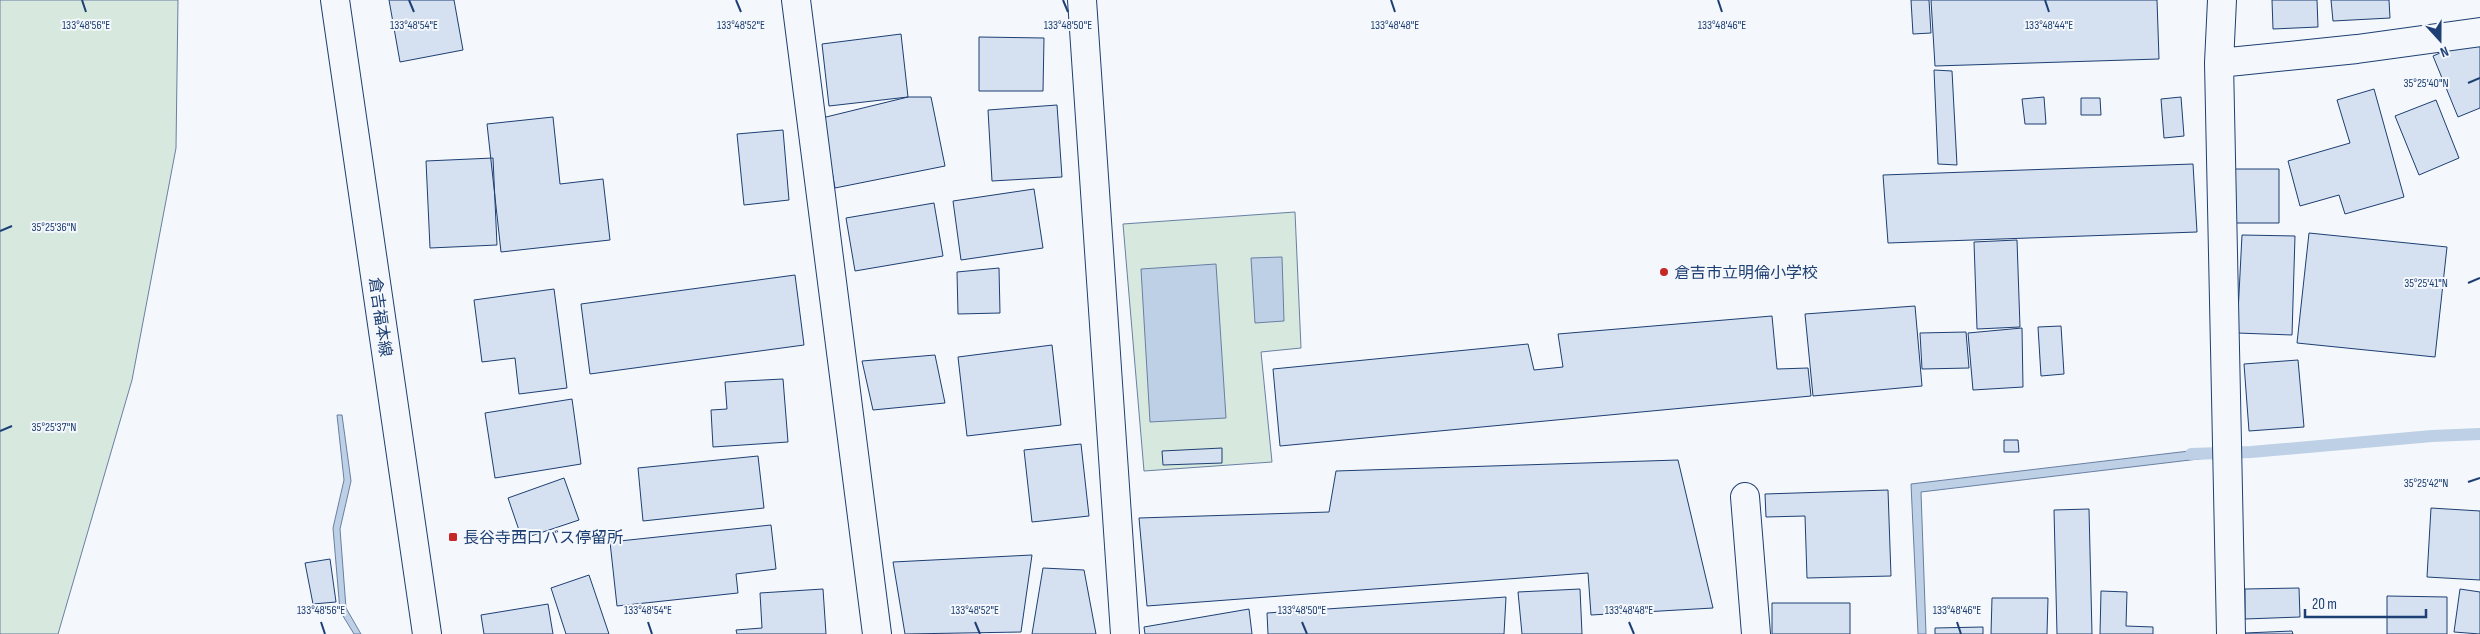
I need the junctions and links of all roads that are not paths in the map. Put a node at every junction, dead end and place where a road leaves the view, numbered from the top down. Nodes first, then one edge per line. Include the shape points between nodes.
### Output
1 (335, 0) edge
2 (796, 0) edge
3 (1082, 0) edge
4 (2222, 0) edge
5 (2480, 32) edge
6 (2219, 63) junction
7 (1744, 497) dead end
8 (427, 634) edge
9 (877, 634) edge
10 (1125, 634) edge
11 (1756, 634) edge
12 (2231, 634) edge

1 - 8 street, 倉吉福本線
2 - 9 street
3 - 10 street
4 - 6 street
5 - 6 street
6 - 12 street
7 - 11 street

